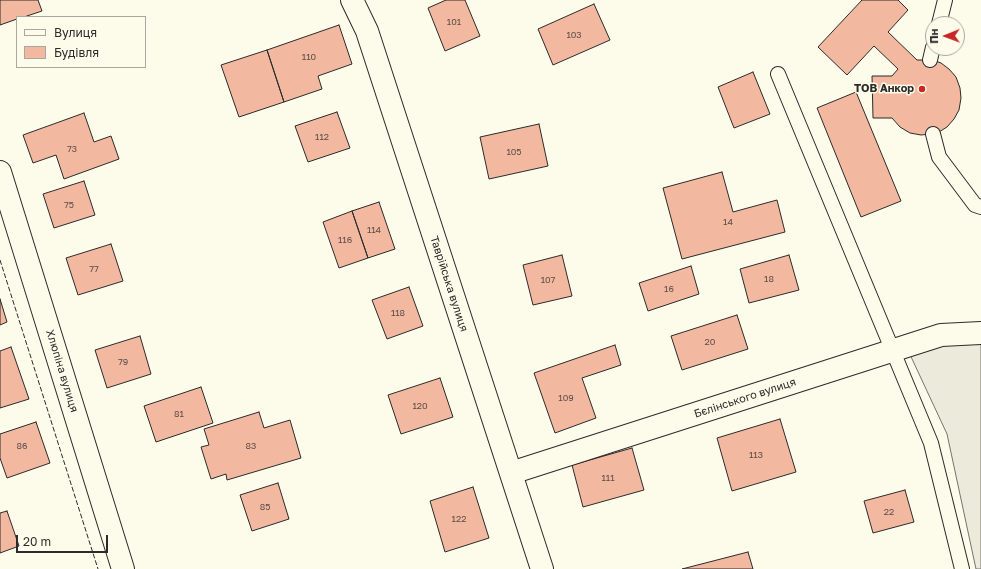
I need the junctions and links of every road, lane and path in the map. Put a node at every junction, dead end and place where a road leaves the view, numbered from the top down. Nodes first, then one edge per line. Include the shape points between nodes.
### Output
1 (352, 0) edge
2 (945, 0) edge
3 (941, 16) edge
4 (778, 74) dead end
5 (933, 134) dead end
6 (0, 172) edge
7 (981, 207) edge
8 (981, 334) edge
9 (892, 351) junction
10 (511, 473) junction
11 (123, 569) edge
12 (542, 569) edge
13 (962, 569) edge

1 - 10 street, Таврійська вулиця via 367,31
2 - 3 lane
4 - 9 lane
5 - 7 lane via 939,157 975,205
6 - 11 street, Хлюпіна вулиця
8 - 9 street, Бєлінського вулиця via 941,335
9 - 10 street, Бєлінського вулиця
9 - 13 lane via 931,443
10 - 12 street, Таврійська вулиця

